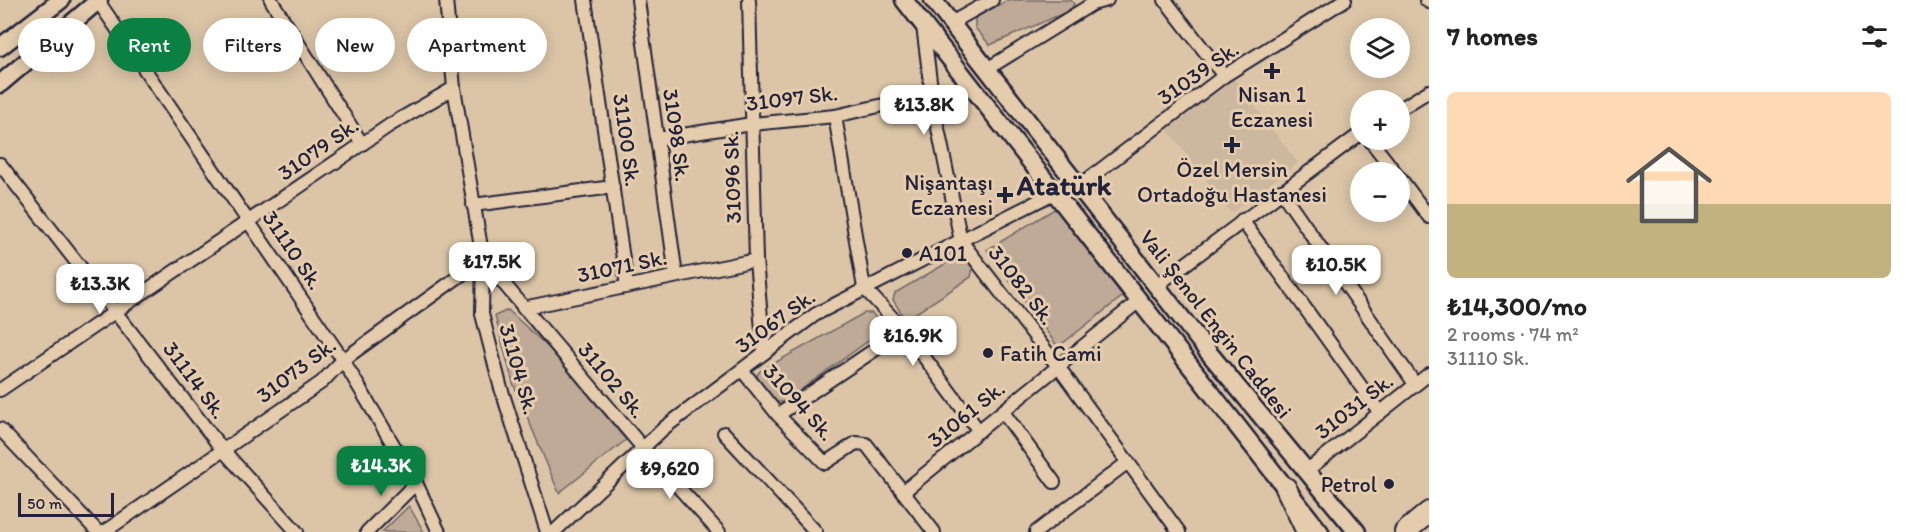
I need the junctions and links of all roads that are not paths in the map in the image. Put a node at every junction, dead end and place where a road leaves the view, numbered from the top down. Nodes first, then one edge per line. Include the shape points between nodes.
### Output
1 (61, 0) edge
2 (271, 0) edge
3 (446, 0) edge
4 (585, 0) edge
5 (638, 0) edge
6 (749, 0) edge
7 (904, 0) edge
8 (933, 0) edge
9 (992, 0) edge
10 (1107, 0) edge
11 (1165, 0) edge
12 (1345, 0) edge
13 (99, 1) edge
14 (1089, 3) edge
15 (951, 23) junction
16 (923, 24) junction
17 (0, 47) edge
18 (987, 69) junction
19 (1224, 76) junction
20 (0, 84) edge
21 (454, 88) junction
22 (1429, 91) edge
23 (1410, 103) edge
24 (933, 104) junction
25 (835, 116) junction
26 (752, 124) junction
27 (657, 139) junction
28 (1350, 141) edge
29 (362, 144) junction
30 (1378, 150) edge
31 (1387, 162) edge
32 (0, 164) edge
33 (1079, 186) junction
34 (613, 187) junction
35 (1281, 191) junction
36 (1410, 192) edge
37 (1054, 193) junction
38 (473, 205) junction
39 (1429, 218) edge
40 (1242, 220) junction
41 (249, 222) junction
42 (961, 241) junction
43 (483, 259) junction
44 (756, 260) junction
45 (676, 276) junction
46 (627, 286) junction
47 (1156, 286) junction
48 (864, 288) junction
49 (1139, 301) junction
50 (523, 308) junction
51 (116, 311) junction
52 (904, 330) junction
53 (764, 352) junction
54 (343, 360) junction
55 (1057, 364) junction
56 (742, 370) junction
57 (1429, 374) edge
58 (1415, 384) junction
59 (0, 390) edge
60 (1003, 412) junction
61 (1380, 413) junction
62 (778, 415) junction
63 (0, 429) edge
64 (979, 430) junction
65 (724, 433) dead end
66 (643, 448) junction
67 (222, 449) junction
68 (1128, 462) junction
69 (1305, 472) junction
70 (1054, 482) dead end
71 (416, 483) junction
72 (1286, 488) junction
73 (903, 492) junction
74 (1429, 512) edge
75 (98, 532) edge
76 (104, 532) edge
77 (297, 532) edge
78 (367, 532) edge
79 (439, 532) edge
80 (547, 532) edge
81 (554, 532) edge
82 (719, 532) edge
83 (816, 532) edge
84 (934, 532) edge
85 (1036, 532) edge
86 (1179, 532) edge
87 (1307, 532) edge
88 (1320, 532) edge
89 (1357, 532) edge
90 (1405, 532) edge

1 - 17 main road
2 - 29 street
3 - 21 street, 31104 Sk.
4 - 34 street, 31100 Sk.
5 - 27 street, 31098 Sk.
6 - 26 street, 31096 Sk.
7 - 16 main road, Vali Şenol Engin Caddesi
8 - 15 main road, Vali Şenol Engin Caddesi
9 - 15 street
10 - 14 street
11 - 19 street
12 - 19 street, 31039 Sk.
13 - 20 main road
13 - 41 street, 31110 Sk.
14 - 18 street
15 - 18 main road, Vali Şenol Engin Caddesi
16 - 24 street, 31082 Sk.
16 - 37 main road, Vali Şenol Engin Caddesi
18 - 33 main road, Vali Şenol Engin Caddesi
19 - 33 street, 31039 Sk.
21 - 29 street, 31079 Sk.
21 - 38 street, 31104 Sk.
22 - 23 street
24 - 25 street, 31097 Sk. via 888,104
24 - 42 street, 31082 Sk.
25 - 26 street, 31097 Sk.
25 - 48 street
26 - 27 street, 31097 Sk.
26 - 44 street, 31096 Sk.
27 - 45 street, 31098 Sk.
28 - 35 street
29 - 41 street, 31079 Sk.
30 - 31 street
32 - 51 street, 31114 Sk.
33 - 47 main road, Vali Şenol Engin Caddesi
34 - 38 street
34 - 46 street, 31100 Sk.
35 - 40 street
35 - 58 street
36 - 39 street
37 - 42 street, 31067 Sk.
37 - 49 main road, Vali Şenol Engin Caddesi
38 - 43 street, 31104 Sk.
40 - 47 street
40 - 61 street
41 - 51 street, 31079 Sk.
41 - 54 street, 31110 Sk.
42 - 48 street, 31067 Sk.
42 - 55 street, 31082 Sk.
43 - 50 street
43 - 54 street, 31073 Sk.
43 - 80 street, 31104 Sk. via 482,314 500,385
44 - 45 street, 31071 Sk.
44 - 53 street, 31096 Sk.
45 - 46 street, 31071 Sk.
46 - 50 street, 31071 Sk.
47 - 69 main road, Vali Şenol Engin Caddesi
48 - 52 street
48 - 53 street, 31067 Sk. via 816,314
49 - 55 street, 31061 Sk.
49 - 72 main road, Vali Şenol Engin Caddesi
50 - 66 street, 31102 Sk.
51 - 59 street, 31079 Sk.
51 - 67 street, 31114 Sk.
52 - 62 street
52 - 64 street
53 - 56 street, 31067 Sk.
54 - 67 street, 31073 Sk. via 322,382
54 - 71 street, 31110 Sk.
55 - 60 street, 31061 Sk. via 1051,374
55 - 68 street, 31082 Sk.
56 - 62 street, 31094 Sk.
56 - 66 street, 31067 Sk.
57 - 58 street, 31031 Sk.
58 - 61 street, 31031 Sk.
60 - 64 street, 31061 Sk.
60 - 70 street
61 - 69 street, 31031 Sk.
62 - 73 street, 31094 Sk. via 825,463 856,443 866,444
63 - 75 street
64 - 73 street, 31061 Sk.
65 - 83 street
66 - 81 street, 31067 Sk.
66 - 82 street, 31102 Sk.
67 - 76 street, 31073 Sk.
67 - 77 street, 31114 Sk.
68 - 85 street
68 - 86 street, 31082 Sk.
69 - 89 main road, Vali Şenol Engin Caddesi
71 - 78 street
71 - 79 street, 31110 Sk.
72 - 87 highway
72 - 88 main road, Vali Şenol Engin Caddesi
73 - 84 street
74 - 90 highway

